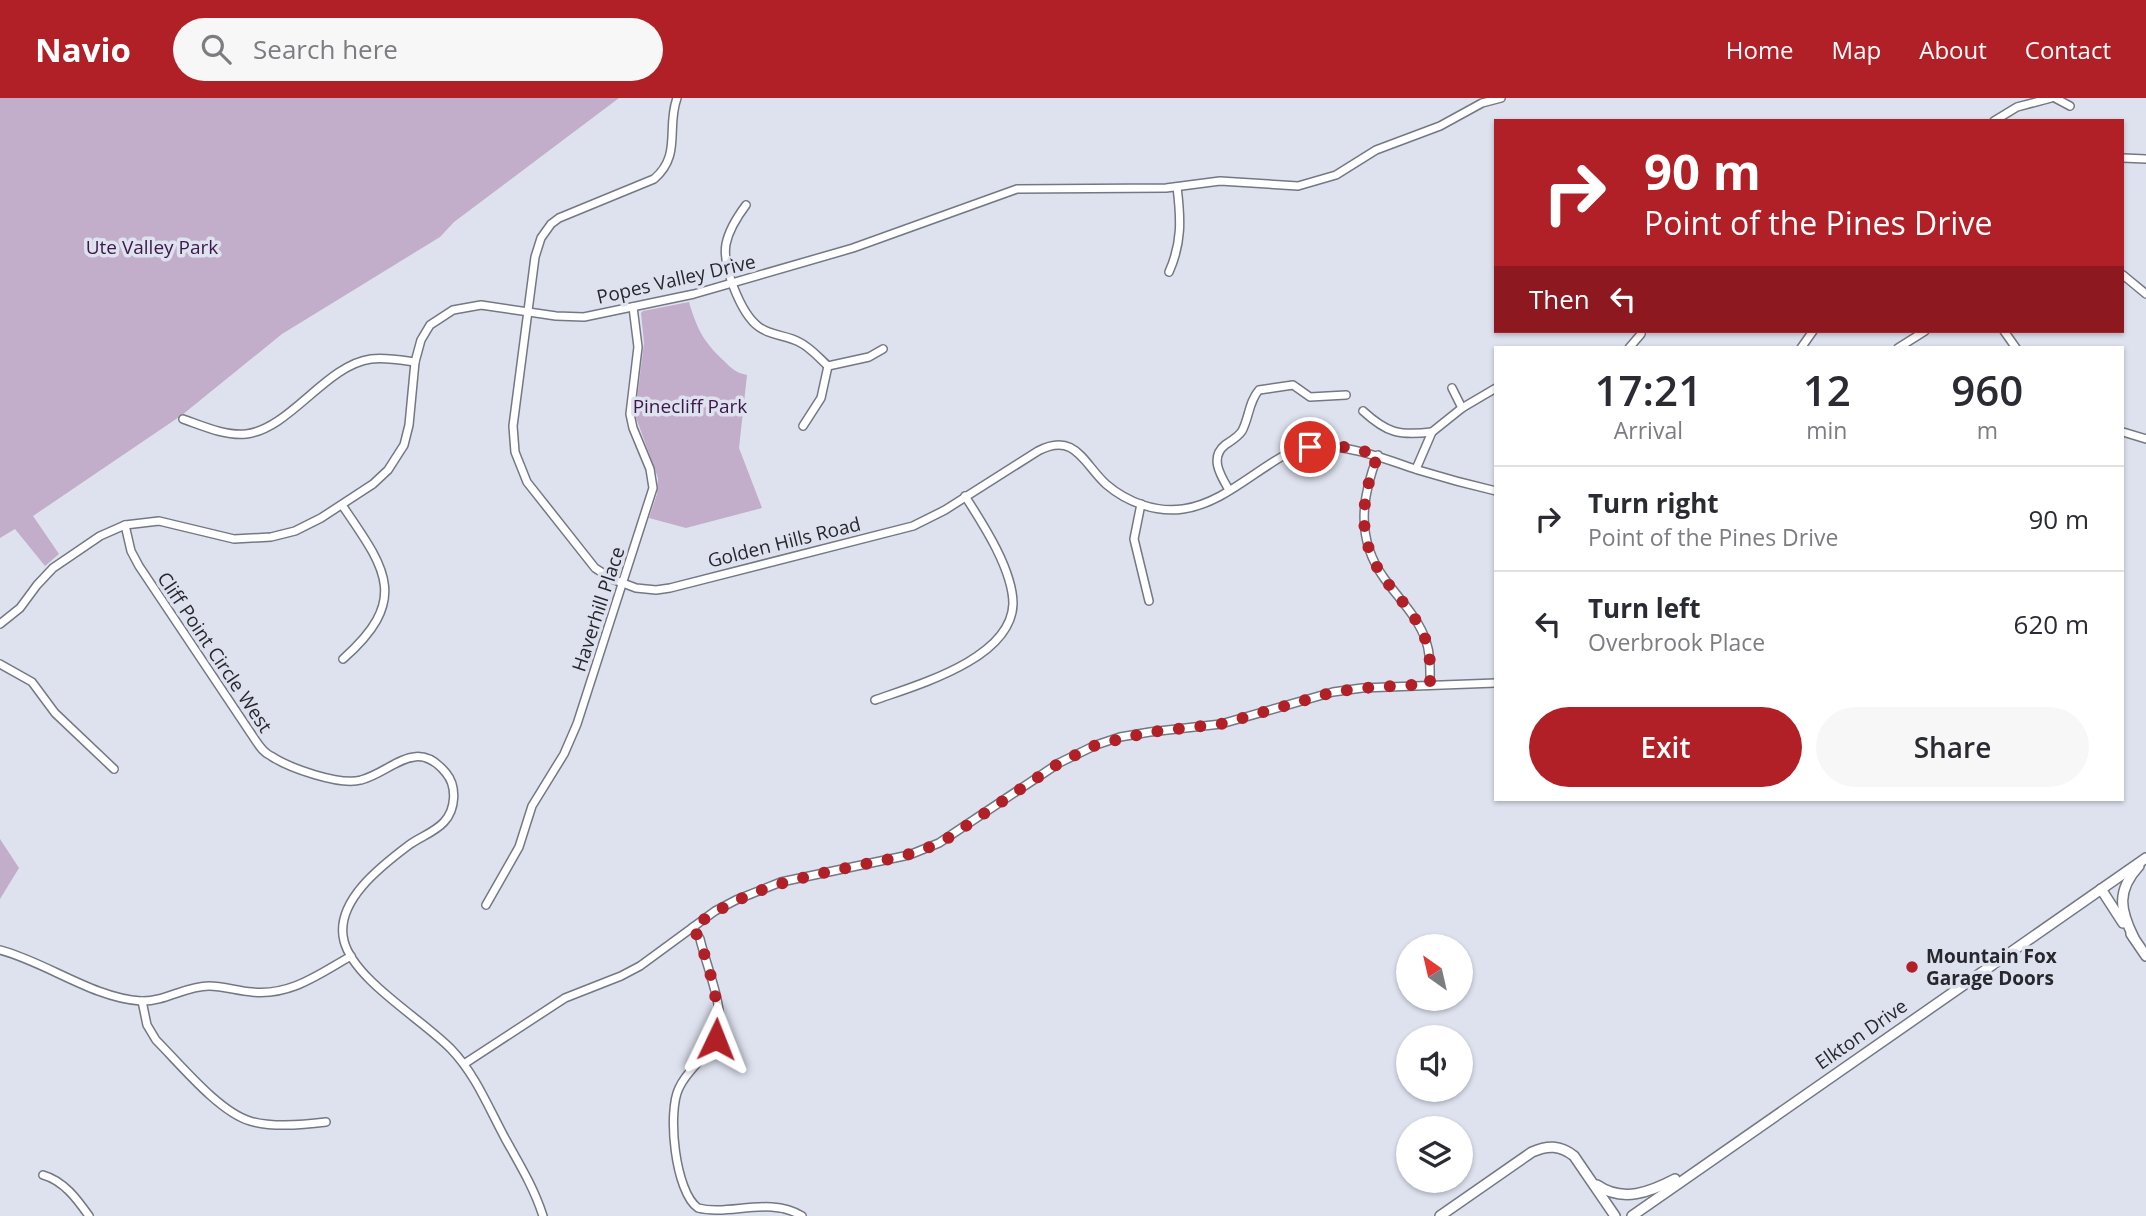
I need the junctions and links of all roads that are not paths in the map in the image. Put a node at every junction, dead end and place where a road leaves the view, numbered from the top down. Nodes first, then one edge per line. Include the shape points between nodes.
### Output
1 (677, 98) edge
2 (1502, 98) edge
3 (2053, 98) edge
4 (2070, 106) dead end
5 (1997, 119) edge
6 (2124, 158) edge
7 (2146, 159) edge
8 (1177, 187) junction
9 (746, 205) dead end
10 (1169, 272) dead end
11 (2124, 276) edge
12 (734, 284) junction
13 (2146, 294) edge
14 (633, 307) junction
15 (527, 311) junction
16 (1922, 333) edge
17 (1641, 334) dead end
18 (1631, 346) edge
19 (1901, 346) edge
20 (883, 349) dead end
21 (415, 362) junction
22 (828, 366) junction
23 (1452, 388) dead end
24 (1494, 389) edge
25 (1346, 395) dead end
26 (1462, 408) junction
27 (1363, 411) dead end
28 (183, 419) dead end
29 (803, 426) dead end
30 (1432, 432) junction
31 (2124, 432) edge
32 (2146, 439) edge
33 (1378, 455) junction
34 (1416, 469) junction
35 (1229, 490) junction
36 (1494, 490) edge
37 (965, 496) junction
38 (1141, 504) junction
39 (342, 505) junction
40 (125, 525) junction
41 (623, 584) junction
42 (1149, 601) dead end
43 (0, 624) edge
44 (343, 659) dead end
45 (0, 664) edge
46 (1494, 683) edge
47 (1430, 684) junction
48 (875, 700) dead end
49 (114, 769) dead end
50 (2146, 858) edge
51 (2101, 889) junction
52 (486, 905) dead end
53 (693, 927) junction
54 (2134, 938) junction
55 (0, 950) edge
56 (351, 956) junction
57 (2146, 956) edge
58 (142, 1001) junction
59 (464, 1064) junction
60 (326, 1122) dead end
61 (1710, 1159) junction
62 (43, 1175) dead end
63 (1593, 1183) junction
64 (89, 1216) edge
65 (542, 1216) edge
66 (802, 1216) edge
67 (1440, 1216) edge
68 (1615, 1216) edge
69 (1632, 1216) edge

1 - 15 street, Golden Hills Road via 672,151 661,173 559,218 545,230
2 - 8 street, Popes Valley Drive via 1382,147 1318,181 1298,186 1220,181
3 - 4 street
3 - 5 street via 2017,107
6 - 7 street
8 - 10 street via 1181,230
8 - 12 street, Popes Valley Drive via 1007,191 853,248
9 - 12 street via 725,248
11 - 13 street
12 - 14 street, Popes Valley Drive
12 - 22 street via 746,313 758,326 798,341
14 - 15 street, Popes Valley Drive via 584,317
14 - 41 street, Haverhill Place via 638,347 630,414 653,488
15 - 21 street, Popes Valley Drive via 481,304 453,310 425,332
15 - 41 street, Golden Hills Road via 513,426 518,464 532,490 587,559
16 - 19 street
17 - 18 street
20 - 22 street via 869,357
21 - 28 street via 379,358 354,364 274,422 249,434 222,432
21 - 39 street, Popes Valley Drive via 409,425 396,461 381,478
22 - 29 street via 821,398
23 - 26 street
24 - 26 street
25 - 35 street via 1310,397 1293,385 1259,390 1242,431 1218,454 1218,471
26 - 30 street
27 - 30 street via 1390,432
30 - 34 street
31 - 32 street
33 - 34 street, Golden Hills Road
33 - 35 street, Golden Hills Road via 1333,446 1295,451
33 - 47 street via 1366,489 1364,530 1377,566 1422,631
34 - 36 street, Golden Hills Road
35 - 38 street, Golden Hills Road via 1184,509
37 - 38 street, Golden Hills Road via 1044,448 1059,445 1081,454 1107,485
37 - 41 street, Golden Hills Road via 913,526 743,570 656,590
37 - 48 street via 1007,575 1013,605 1009,622 996,642 944,675
38 - 42 street via 1134,538
39 - 40 street, Popes Valley Drive via 295,531 257,538 223,537 159,521
39 - 44 street via 376,554 385,592 378,620
40 - 43 street, Popes Valley Drive via 53,568 20,608
40 - 56 street, Cliff Point Circle West via 139,566 271,757 342,782 362,780 403,759 422,757 439,765 451,779 453,799 447,819 399,853 351,900 343,921
41 - 52 street, Haverhill Place via 571,738 532,806 519,847
45 - 49 street via 32,682 55,713
46 - 47 street
47 - 53 street via 1334,692 1221,724 1150,732 1096,745 1059,763 939,843 909,855 768,886 725,905
50 - 51 street, Elkton Drive
50 - 54 street via 2123,892 2124,916
51 - 54 street
51 - 61 street, Elkton Drive
53 - 59 street via 640,966 565,998
53 - 66 street via 720,1021 712,1048 680,1085 674,1104 684,1189 699,1209 715,1215 781,1208
54 - 57 street
55 - 58 street via 77,982
56 - 58 street via 288,989 251,992 205,986
56 - 59 street, Cliff Point Circle West
58 - 60 street via 156,1040 236,1116 262,1124
59 - 65 street, Cliff Point Circle West via 531,1185
61 - 63 street via 1638,1194 1611,1194
61 - 69 street, Elkton Drive
62 - 64 street via 57,1179
63 - 67 street via 1574,1156 1549,1146 1532,1152
63 - 68 street

